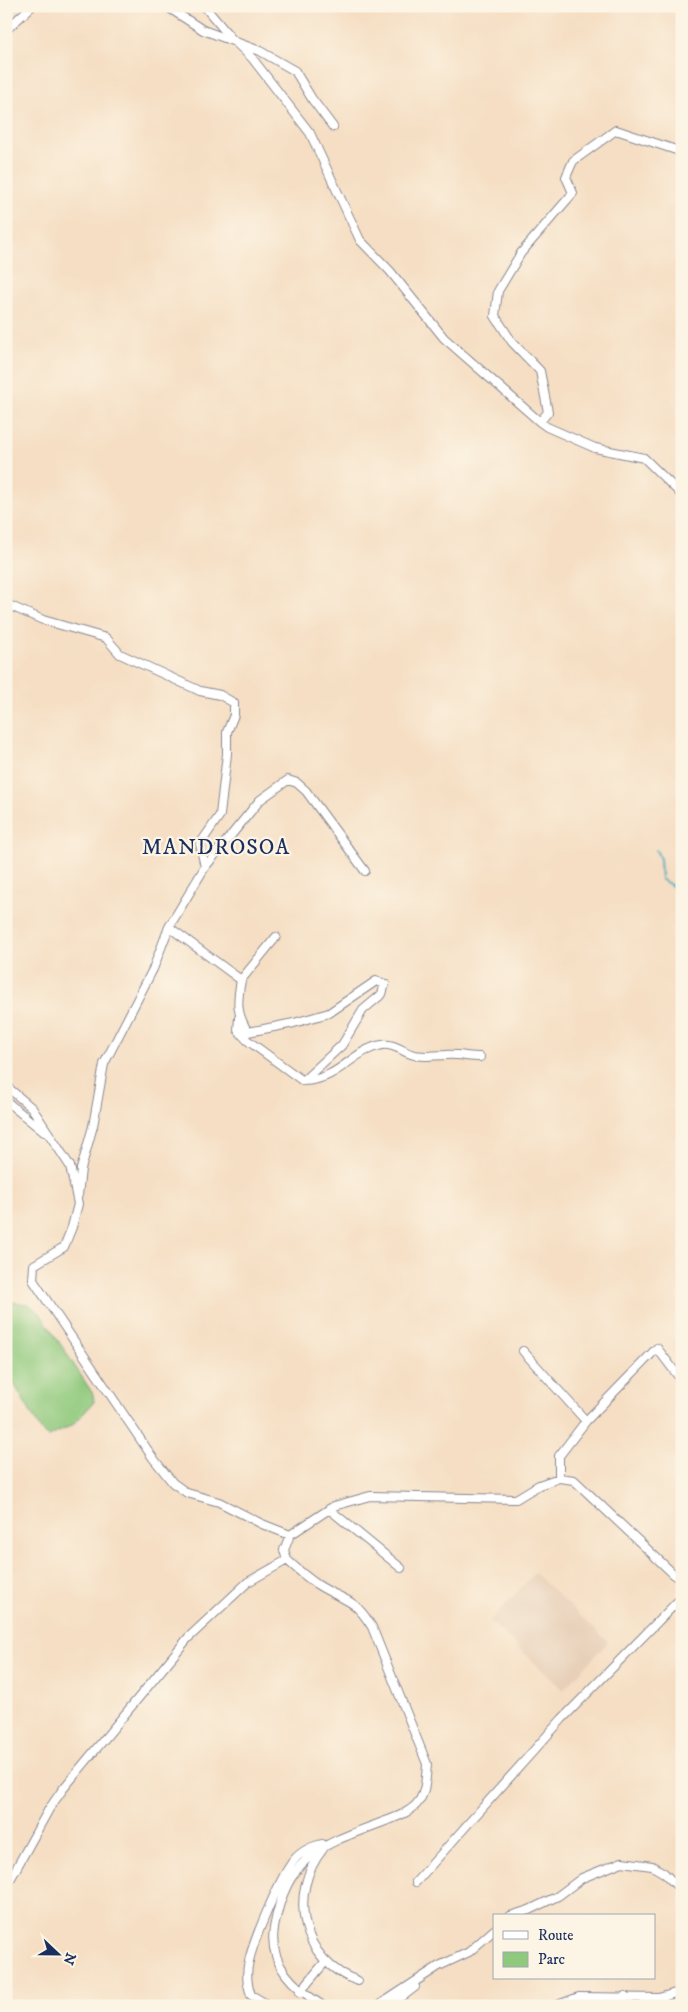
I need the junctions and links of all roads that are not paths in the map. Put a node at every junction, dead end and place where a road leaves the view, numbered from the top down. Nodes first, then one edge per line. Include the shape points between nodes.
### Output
1 (32, 6) edge
2 (166, 6) edge
3 (204, 6) edge
4 (6, 30) edge
5 (231, 38) junction
6 (333, 127) dead end
7 (682, 152) edge
8 (540, 422) junction
9 (682, 495) edge
10 (6, 604) edge
11 (205, 867) junction
12 (365, 872) dead end
13 (169, 927) junction
14 (276, 937) dead end
15 (241, 980) junction
16 (239, 1018) junction
17 (480, 1057) dead end
18 (303, 1081) junction
19 (6, 1086) edge
20 (6, 1101) edge
21 (50, 1136) junction
22 (78, 1204) junction
23 (523, 1351) dead end
24 (682, 1382) edge
25 (586, 1421) junction
26 (559, 1478) junction
27 (329, 1509) junction
28 (290, 1535) junction
29 (287, 1560) junction
30 (401, 1568) dead end
31 (682, 1582) edge
32 (682, 1597) edge
33 (327, 1843) junction
34 (416, 1882) dead end
35 (6, 1887) edge
36 (682, 1890) edge
37 (515, 1914) edge
38 (493, 1931) edge
39 (325, 1962) junction
40 (419, 1979) junction
41 (358, 1981) dead end
42 (682, 1991) edge
43 (300, 1992) junction
44 (579, 1996) junction
45 (625, 1996) junction
46 (659, 1998) junction
47 (270, 2006) edge
48 (323, 2006) edge
49 (378, 2006) edge
50 (390, 2006) edge
51 (555, 2006) edge
52 (576, 2006) edge
53 (617, 2006) edge
54 (654, 2006) edge

1 - 4 street
2 - 5 street via 203,30
3 - 5 street
5 - 6 street via 295,71
5 - 8 street via 252,58 310,133 360,240 390,271 444,338
7 - 8 street via 616,130 574,161 566,177 573,193 521,253 498,291 495,316 512,342 540,371 548,412
8 - 9 street via 595,448 644,458
10 - 11 street via 43,620 106,638 120,654 234,703 234,715 227,732 228,754 220,815 200,844
11 - 12 street via 260,800 288,780 297,782 306,791
11 - 13 street
13 - 15 street
13 - 22 street via 153,969 104,1064 93,1126 81,1169
14 - 15 street
15 - 16 street
16 - 18 street via 238,1030 247,1040
16 - 18 street via 248,1032 294,1023 329,1013 376,981 385,984 382,994 363,1010 342,1045
17 - 18 street via 447,1054 429,1058 382,1045 356,1057 329,1076 317,1081
19 - 21 street via 32,1108
20 - 21 street
21 - 22 street via 70,1166
22 - 28 street via 64,1247 34,1265 33,1280 152,1458 173,1483 187,1493 219,1502
23 - 25 street
24 - 25 street via 657,1348
25 - 26 street via 559,1456
26 - 27 street via 516,1499 370,1496
26 - 31 street via 574,1480
27 - 28 street
27 - 30 street
28 - 29 street via 284,1550
29 - 33 street via 320,1586 354,1603 364,1615 372,1627 427,1764 426,1783 419,1802 406,1812
29 - 35 street via 248,1582 188,1638 63,1789
32 - 34 street via 562,1719
33 - 39 street via 312,1862 303,1892 309,1938
33 - 43 street via 298,1868 285,1890 272,1937 286,1978
33 - 47 street via 304,1851 291,1864 254,1945 248,1985 251,1995
36 - 37 street via 652,1866 622,1862 582,1878 543,1903
38 - 40 street via 469,1952
39 - 41 street
39 - 43 street
40 - 49 street
40 - 50 street via 417,1986
42 - 46 street
43 - 48 street
44 - 45 street
44 - 51 street
44 - 52 street
45 - 46 street
45 - 53 street
46 - 54 street

